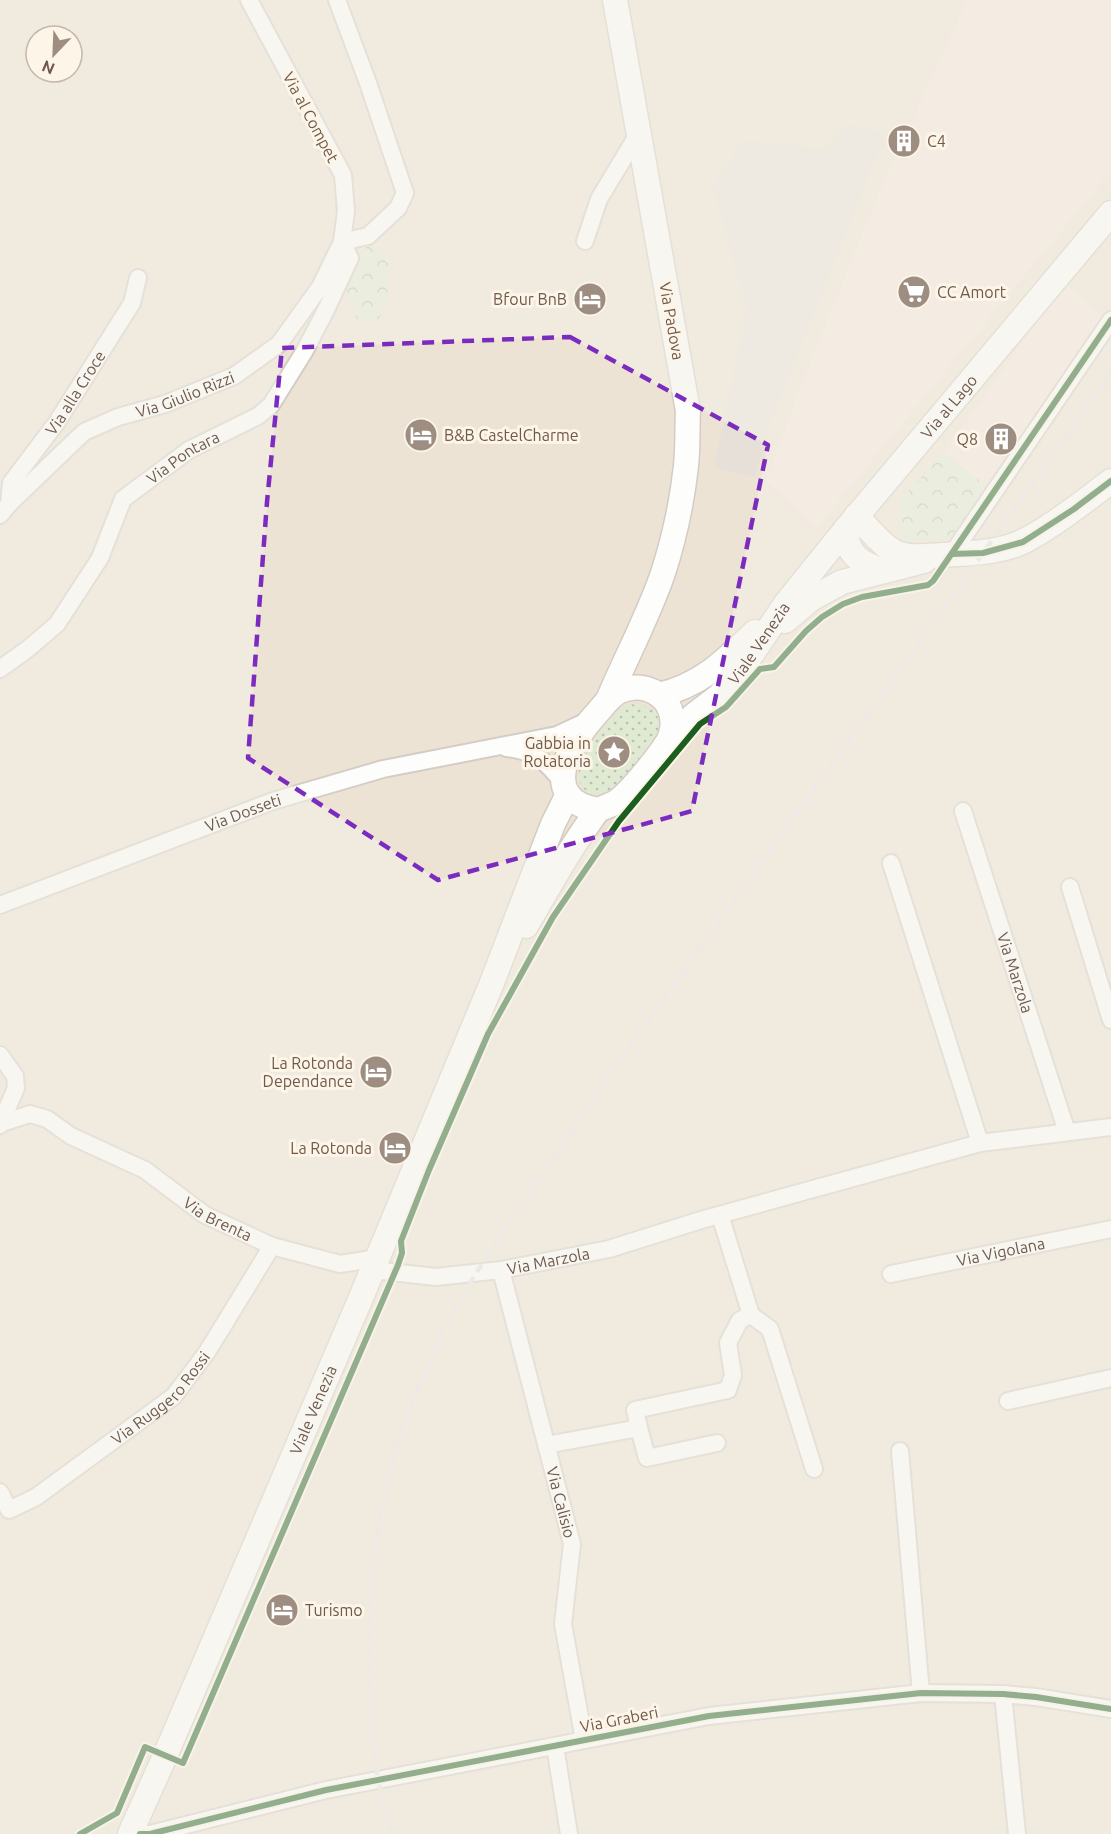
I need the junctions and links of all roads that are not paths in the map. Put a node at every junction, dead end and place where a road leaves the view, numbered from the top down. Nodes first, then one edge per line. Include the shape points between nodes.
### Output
1 (249, 0) edge
2 (338, 0) edge
3 (615, 0) edge
4 (639, 131) junction
5 (1111, 213) edge
6 (585, 241) dead end
7 (342, 242) junction
8 (138, 278) dead end
9 (1111, 320) edge
10 (1111, 481) edge
11 (4, 509) edge
12 (851, 523) junction
13 (952, 554) junction
14 (885, 571) junction
15 (787, 602) junction
16 (637, 639) junction
17 (759, 644) junction
18 (0, 669) edge
19 (653, 692) junction
20 (608, 700) junction
21 (590, 720) junction
22 (665, 746) junction
23 (494, 747) junction
24 (566, 788) junction
25 (598, 810) junction
26 (963, 811) dead end
27 (891, 863) dead end
28 (1070, 887) dead end
29 (0, 905) edge
30 (491, 985) junction
31 (1111, 1020) edge
32 (0, 1055) edge
33 (1, 1124) edge
34 (1111, 1127) edge
35 (1067, 1132) junction
36 (981, 1143) junction
37 (720, 1215) junction
38 (1111, 1229) edge
39 (272, 1246) junction
40 (340, 1264) junction
41 (501, 1270) junction
42 (372, 1271) junction
43 (891, 1274) dead end
44 (751, 1315) junction
45 (1111, 1378) edge
46 (1008, 1401) dead end
47 (639, 1428) junction
48 (717, 1443) dead end
49 (546, 1445) junction
50 (900, 1450) dead end
51 (814, 1469) dead end
52 (0, 1492) edge
53 (921, 1693) junction
54 (1003, 1694) junction
55 (1111, 1708) edge
56 (584, 1740) junction
57 (555, 1746) junction
58 (130, 1834) edge
59 (140, 1834) edge
60 (568, 1834) edge
61 (1017, 1834) edge

1 - 7 street, Via al Compet via 343,175 346,211
2 - 7 street via 405,193 398,208 368,236
3 - 4 main road, Via Padova
4 - 6 street via 599,199
4 - 16 main road, Via Padova via 688,411 687,464 675,534
5 - 12 main road, Via al Lago
7 - 11 street, Via Giulio Rizzi via 320,287 279,344 234,376 84,432
7 - 18 street, Via Pontara via 350,258 304,352 271,405 258,416 189,450 123,499 100,558 57,624
8 - 11 street, Via alla Croce via 132,303 57,422 11,483
9 - 13 street
10 - 13 main road via 1023,542 983,553
12 - 13 main road via 902,555
12 - 14 main road via 846,540 849,550 868,566
12 - 15 main road, Via al Lago
13 - 14 main road
14 - 17 main road via 824,591
15 - 17 main road, Viale Venezia
15 - 19 main road, Viale Venezia via 713,671 677,691
16 - 19 main road, Via Padova via 640,674
16 - 20 main road, Via Padova
17 - 22 main road, Viale Venezia via 719,696 693,715
19 - 20 main road, Viale Venezia via 632,687
19 - 22 main road, Viale Venezia via 670,710 674,721
20 - 21 main road, Viale Venezia
21 - 23 street, Via Dosseti via 557,735
21 - 24 main road, Viale Venezia via 568,754 563,769
22 - 25 main road, Viale Venezia via 619,801
23 - 24 street, Via Dosseti via 536,756 550,766
23 - 29 street, Via Dosseti via 383,769 273,801
24 - 25 main road via 575,802
24 - 30 main road, Viale Venezia
25 - 30 main road, Viale Venezia
26 - 35 street, Via Marzola
27 - 36 street
28 - 31 street
30 - 42 main road, Viale Venezia
32 - 33 street via 15,1076 16,1088
33 - 39 street, Via Brenta via 30,1114 47,1119 71,1136 145,1170 205,1215
34 - 35 street, Via Marzola
35 - 36 street, Via Marzola
36 - 37 street, Via Marzola
37 - 41 street, Via Marzola via 609,1249
37 - 44 street
38 - 43 street, Via Vigolana
39 - 40 street, Via Brenta
39 - 52 street, Via Ruggero Rossi via 207,1352 174,1396 36,1497 9,1510
40 - 42 street, Via Brenta
40 - 42 street, Via Brenta
41 - 42 street, Via Marzola via 436,1277
41 - 49 street, Via Calisio
42 - 58 main road, Viale Venezia
44 - 47 street via 740,1320 728,1343 734,1375 728,1390 635,1410
44 - 51 street via 770,1329
45 - 46 street
47 - 48 street via 647,1458
47 - 49 street
49 - 56 street, Via Calisio via 572,1544 563,1624
50 - 53 street
53 - 54 street, Via Graberi
53 - 56 street, Via Graberi via 709,1716
54 - 55 street, Via Graberi
54 - 61 street
56 - 57 street, Via Graberi
57 - 59 street, Via Graberi via 326,1790
57 - 60 street

